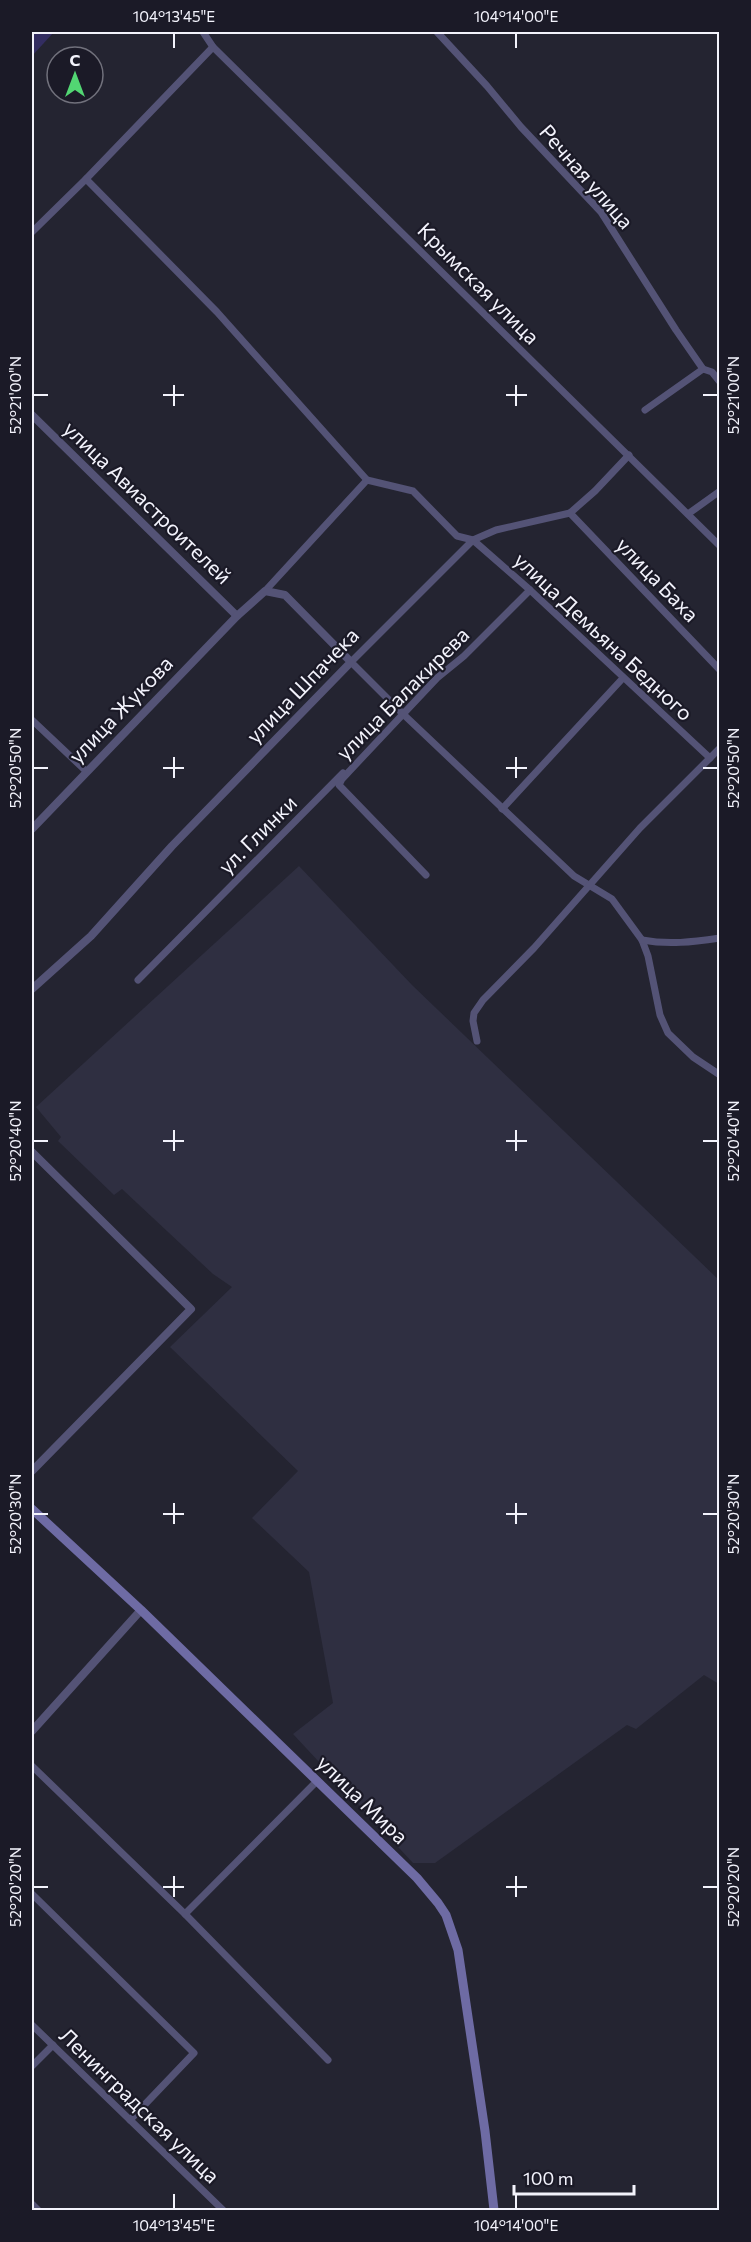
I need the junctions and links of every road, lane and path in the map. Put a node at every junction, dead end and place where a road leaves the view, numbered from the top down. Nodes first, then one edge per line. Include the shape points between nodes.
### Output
1 (203, 32) edge
2 (437, 32) edge
3 (213, 47) junction
4 (86, 179) junction
5 (32, 232) edge
6 (703, 369) junction
7 (720, 382) edge
8 (645, 410) dead end
9 (32, 415) edge
10 (629, 455) junction
11 (367, 480) junction
12 (720, 491) edge
13 (570, 513) junction
14 (688, 514) junction
15 (473, 540) junction
16 (720, 546) edge
17 (530, 590) junction
18 (265, 591) junction
19 (237, 616) junction
20 (351, 662) junction
21 (720, 670) edge
22 (623, 678) junction
23 (402, 713) junction
24 (32, 720) edge
25 (720, 748) edge
26 (710, 758) junction
27 (86, 771) junction
28 (502, 808) junction
29 (32, 829) edge
30 (426, 875) dead end
31 (589, 885) junction
32 (720, 938) edge
33 (642, 940) junction
34 (138, 980) dead end
35 (32, 988) edge
36 (477, 1041) dead end
37 (720, 1075) edge
38 (32, 1152) edge
39 (32, 1471) edge
40 (32, 1509) edge
41 (141, 1610) junction
42 (32, 1731) edge
43 (32, 1766) edge
44 (317, 1781) junction
45 (32, 1894) edge
46 (185, 1914) junction
47 (32, 2025) edge
48 (53, 2046) junction
49 (328, 2060) dead end
50 (32, 2066) edge
51 (130, 2120) junction
52 (32, 2204) edge
53 (38, 2211) edge
54 (223, 2211) edge
55 (494, 2211) edge

1 - 3 street, Крымская улица
2 - 6 street, Речная улица via 601,212
3 - 4 street
3 - 10 street, Крымская улица
4 - 5 street
4 - 11 street via 217,312
6 - 7 street, Речная улица via 712,372
6 - 8 street
9 - 19 street, улица Авиастроителей
10 - 13 street, улица Шпачека
10 - 14 street, Крымская улица
11 - 15 street, улица Демьяна Бедного via 413,490 457,536
11 - 18 street
12 - 14 street
13 - 15 street, улица Шпачека via 496,530
13 - 21 street, улица Баха
14 - 16 street, Крымская улица
15 - 17 street, улица Демьяна Бедного
15 - 20 street, улица Шпачека
17 - 22 street, улица Демьяна Бедного
17 - 23 street, улица Балакирева
18 - 19 street, улица Жукова
18 - 20 street via 285,595
19 - 27 street, улица Жукова
20 - 23 street
20 - 35 street, улица Шпачека via 172,846 91,936
22 - 26 street, улица Демьяна Бедного
22 - 28 street
23 - 28 street
23 - 30 street, улица Балакирева via 339,785
23 - 34 street, ул. Глинки
24 - 27 street
25 - 26 street
26 - 31 street
27 - 29 street, улица Жукова
28 - 31 street via 574,876
31 - 33 street via 612,899
31 - 36 street via 474,1012
32 - 33 street via 682,944
33 - 37 street via 668,1033
38 - 39 street via 192,1309
40 - 41 main road, улица Мира
41 - 42 street
41 - 44 main road, улица Мира
43 - 46 street
44 - 46 street
44 - 55 main road, улица Мира via 429,1892 446,1915 462,1970
45 - 51 street via 194,2053
46 - 49 street
47 - 48 street, Ленинградская улица
48 - 50 street
48 - 51 street, Ленинградская улица
51 - 54 street, Ленинградская улица
52 - 53 street

